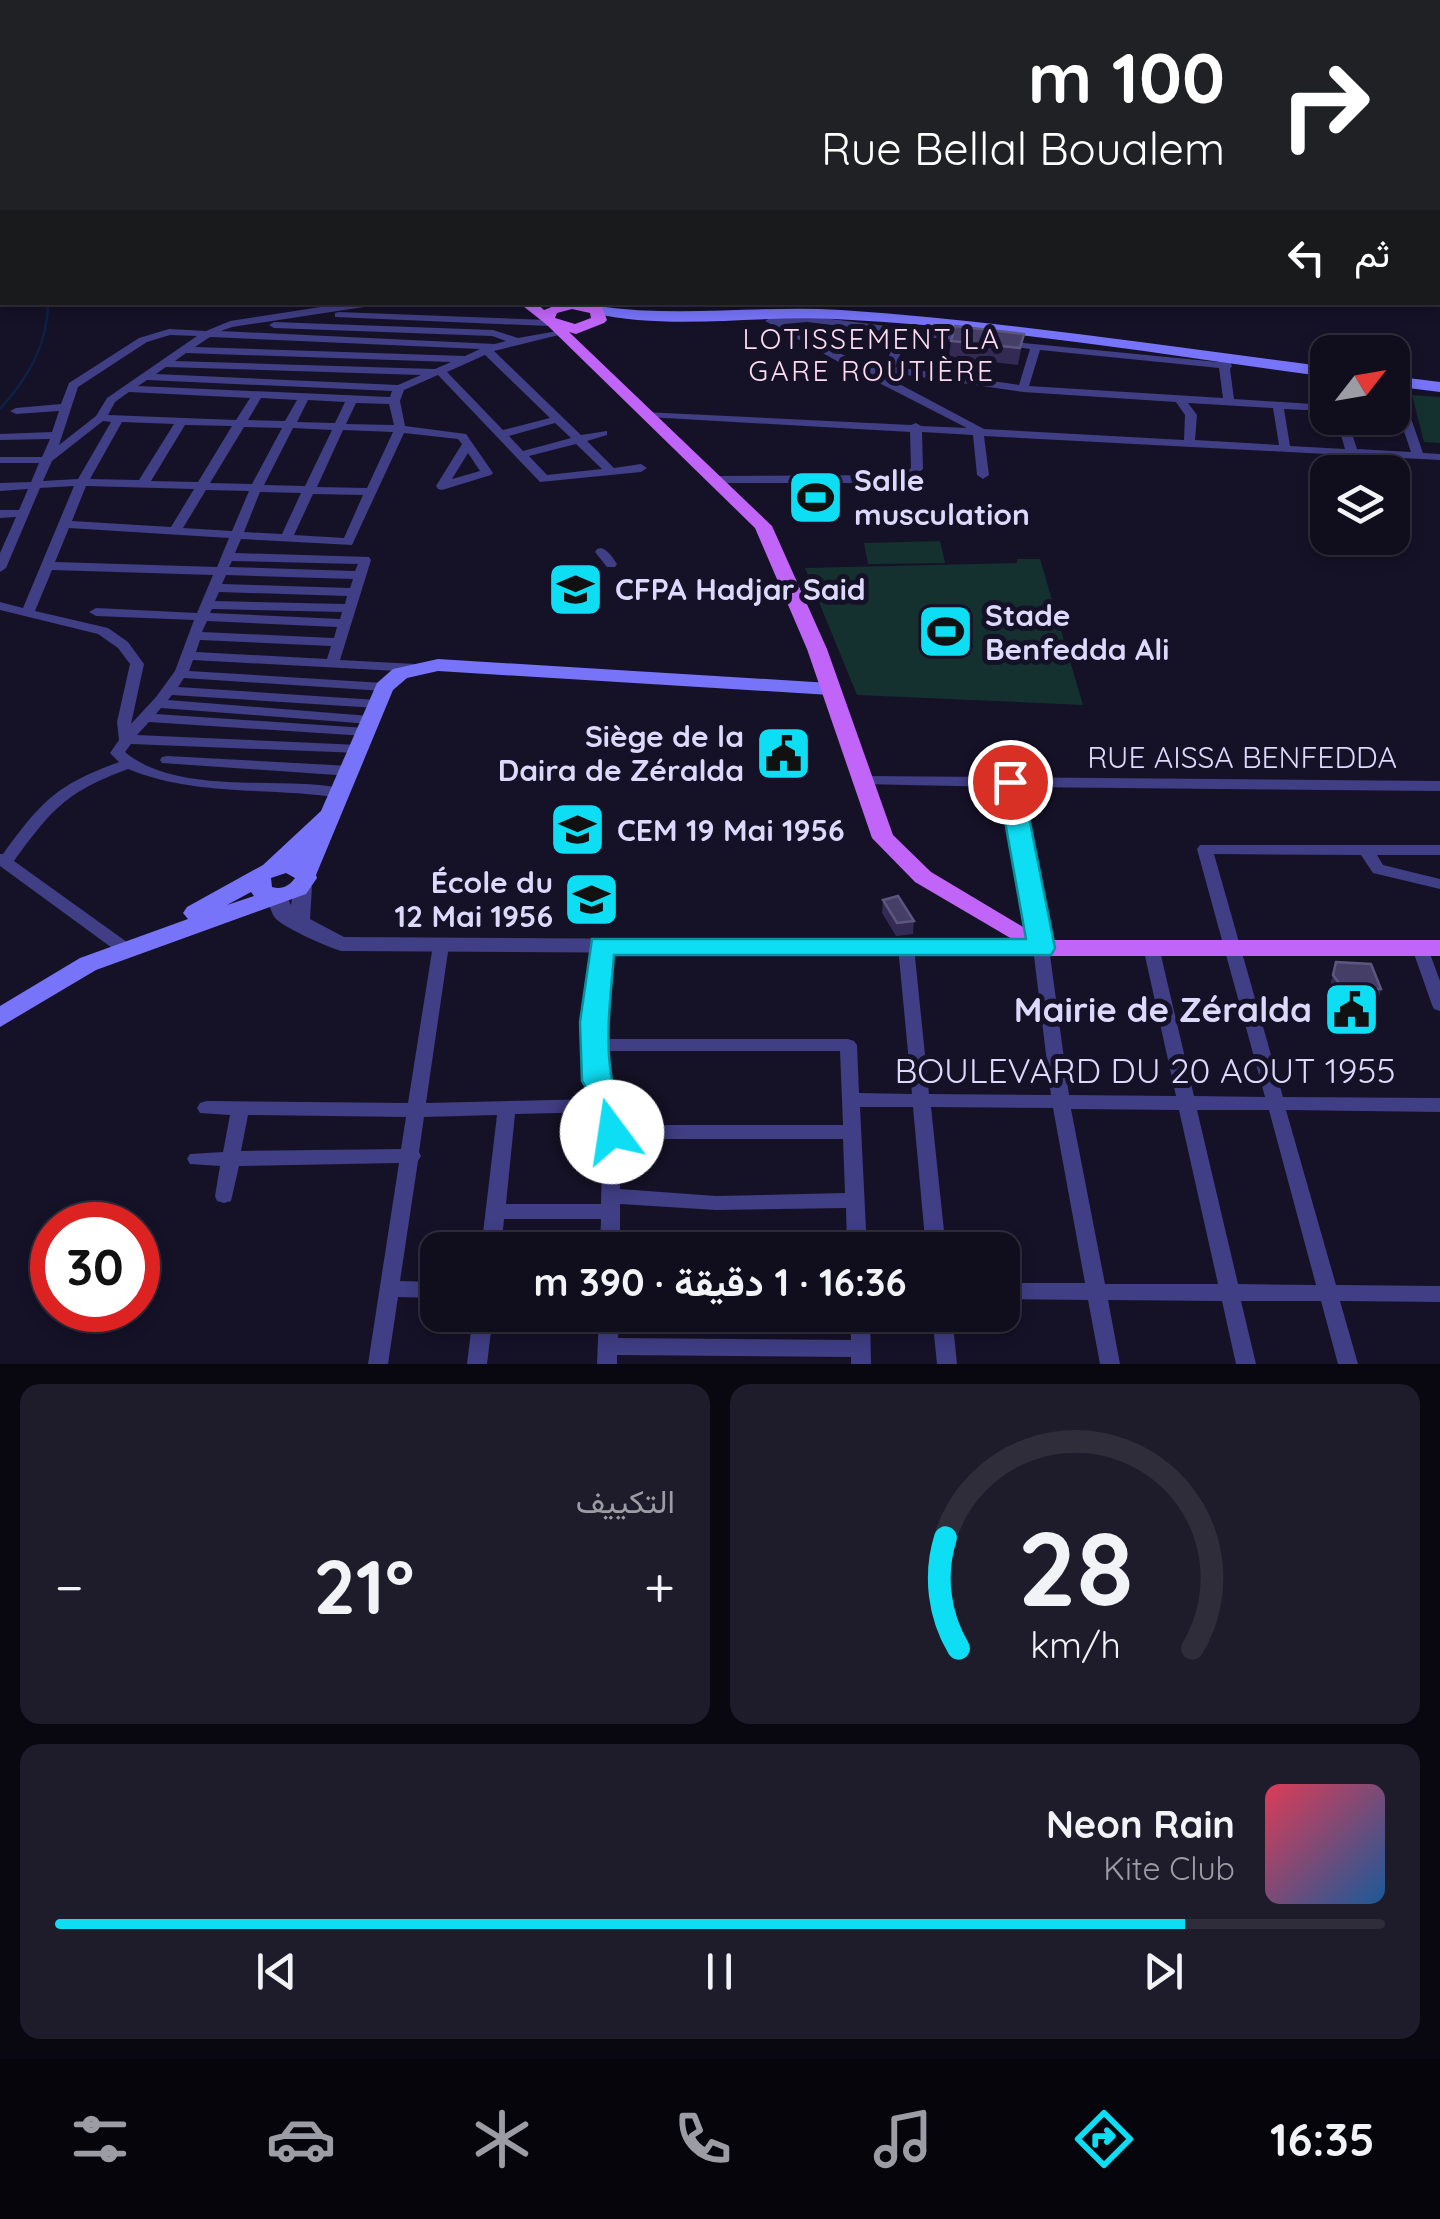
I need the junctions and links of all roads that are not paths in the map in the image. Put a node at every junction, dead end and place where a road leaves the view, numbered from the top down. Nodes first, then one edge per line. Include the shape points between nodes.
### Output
1 (367, 305) edge
2 (351, 310) junction
3 (558, 312) edge
4 (777, 317) junction
5 (595, 320) junction
6 (230, 324) junction
7 (264, 325) junction
8 (340, 328) junction
9 (904, 331) junction
10 (204, 336) junction
11 (255, 338) junction
12 (516, 341) junction
13 (333, 342) junction
14 (1036, 346) junction
15 (491, 349) junction
16 (182, 350) junction
17 (246, 352) junction
18 (326, 354) junction
19 (359, 355) junction
20 (584, 355) junction
21 (468, 359) junction
22 (1225, 362) junction
23 (162, 364) junction
24 (1310, 370) edge
25 (354, 371) junction
26 (441, 372) junction
27 (886, 375) junction
28 (143, 377) junction
29 (1410, 383) edge
30 (346, 386) junction
31 (1440, 387) edge
32 (399, 388) junction
33 (1023, 388) junction
34 (126, 389) junction
35 (184, 392) junction
36 (257, 395) junction
37 (304, 398) junction
38 (352, 400) junction
39 (1180, 400) junction
40 (394, 402) junction
41 (1230, 402) junction
42 (1278, 404) junction
43 (67, 407) junction
44 (1310, 407) edge
45 (16, 411) dead end
46 (648, 414) junction
47 (100, 418) junction
48 (118, 419) junction
49 (559, 419) junction
50 (164, 420) junction
51 (182, 421) junction
52 (239, 423) junction
53 (292, 426) junction
54 (916, 426) junction
55 (339, 428) junction
56 (978, 429) junction
57 (400, 430) junction
58 (602, 433) dead end
59 (57, 434) junction
60 (501, 434) junction
61 (1347, 435) edge
62 (1408, 435) edge
63 (0, 437) edge
64 (580, 440) junction
65 (1189, 443) junction
66 (467, 445) dead end
67 (1285, 448) junction
68 (1352, 452) junction
69 (521, 455) junction
70 (1418, 456) junction
71 (1440, 457) edge
72 (0, 460) edge
73 (46, 460) junction
74 (641, 468) dead end
75 (609, 469) junction
76 (983, 475) dead end
77 (715, 480) junction
78 (82, 482) junction
79 (143, 484) junction
80 (35, 486) junction
81 (0, 487) edge
82 (202, 487) junction
83 (256, 488) junction
84 (308, 491) junction
85 (371, 492) junction
86 (23, 513) junction
87 (0, 514) edge
88 (64, 524) junction
89 (176, 529) junction
90 (237, 533) junction
91 (286, 538) junction
92 (6, 542) edge
93 (600, 552) dead end
94 (227, 557) junction
95 (1, 564) edge
96 (610, 564) dead end
97 (47, 566) junction
98 (220, 573) junction
99 (360, 576) junction
100 (214, 588) junction
101 (356, 592) junction
102 (0, 606) edge
103 (350, 608) junction
104 (204, 611) junction
105 (96, 612) dead end
106 (27, 614) junction
107 (346, 623) junction
108 (194, 636) junction
109 (340, 642) junction
110 (190, 656) junction
111 (289, 662) junction
112 (332, 664) junction
113 (416, 668) junction
114 (178, 674) junction
115 (282, 680) junction
116 (830, 689) junction
117 (165, 698) junction
118 (271, 705) junction
119 (150, 718) junction
120 (371, 719) junction
121 (125, 739) junction
122 (177, 741) junction
123 (167, 760) junction
124 (126, 765) junction
125 (350, 771) junction
126 (157, 777) junction
127 (864, 781) junction
128 (1010, 782) junction
129 (1440, 786) edge
130 (339, 800) junction
131 (1366, 850) junction
132 (1440, 850) edge
133 (2, 860) edge
134 (266, 872) junction
135 (303, 881) junction
136 (1440, 884) edge
137 (276, 896) junction
138 (299, 926) junction
139 (150, 938) junction
140 (441, 944) junction
141 (601, 946) junction
142 (1233, 947) junction
143 (906, 948) junction
144 (1041, 948) junction
145 (1151, 948) junction
146 (1430, 948) edge
147 (124, 949) junction
148 (1440, 1005) edge
149 (0, 1018) edge
150 (595, 1045) junction
151 (850, 1100) junction
152 (922, 1101) junction
153 (1061, 1101) junction
154 (1186, 1102) junction
155 (1276, 1104) junction
156 (612, 1105) junction
157 (1440, 1105) edge
158 (206, 1108) dead end
159 (507, 1108) junction
160 (240, 1109) junction
161 (417, 1110) junction
162 (612, 1132) junction
163 (852, 1132) junction
164 (232, 1156) junction
165 (412, 1156) junction
166 (196, 1159) dead end
167 (224, 1196) dead end
168 (855, 1200) junction
169 (611, 1204) junction
170 (495, 1210) junction
171 (493, 1232) edge
172 (610, 1232) edge
173 (856, 1232) edge
174 (934, 1232) edge
175 (391, 1290) junction
176 (420, 1290) edge
177 (1020, 1291) edge
178 (1097, 1292) junction
179 (1229, 1294) junction
180 (1329, 1294) junction
181 (1440, 1294) edge
182 (481, 1332) edge
183 (944, 1332) edge
184 (607, 1355) edge
185 (861, 1356) edge
186 (728, 1357) edge
187 (378, 1364) edge
188 (476, 1364) edge
189 (947, 1364) edge
190 (1110, 1364) edge
191 (1246, 1364) edge
192 (1348, 1364) edge

1 - 2 street
2 - 3 street
2 - 6 street
2 - 8 street
3 - 5 main road
3 - 5 main road
3 - 12 street
3 - 20 main road
4 - 5 main road
4 - 5 main road
4 - 9 street
4 - 22 main road via 992,328
4 - 27 street via 850,364
5 - 20 main road
6 - 7 street
6 - 10 street
7 - 8 street
7 - 11 street
8 - 12 street via 493,333
8 - 13 street
9 - 14 street
9 - 27 street
10 - 11 street
10 - 16 street
10 - 43 street via 152,335 73,385
11 - 13 street
11 - 17 street
12 - 15 street
13 - 15 street
13 - 18 street
14 - 22 street
14 - 33 street
15 - 21 street
15 - 49 street
16 - 17 street
16 - 23 street
17 - 18 street
18 - 19 street
19 - 21 street
19 - 25 street
20 - 46 main road
21 - 26 street
22 - 24 main road
22 - 41 street
23 - 25 street
23 - 28 street
25 - 26 street
25 - 30 street
26 - 32 street
26 - 60 street
27 - 33 street
27 - 56 street
28 - 30 street
28 - 34 street
29 - 31 main road
30 - 32 street
32 - 40 street
33 - 39 street
34 - 35 street
34 - 47 street
35 - 36 street
35 - 50 street
36 - 37 street
36 - 52 street
37 - 38 street
37 - 53 street
38 - 40 street
38 - 55 street
39 - 41 street
39 - 65 street via 1191,415
40 - 57 street
41 - 42 street
42 - 44 street
42 - 67 street
43 - 45 street
43 - 59 street
46 - 54 street
46 - 77 main road
47 - 48 street
47 - 73 street
48 - 50 street
48 - 78 street
49 - 60 street
49 - 64 street
50 - 51 street
51 - 52 street
51 - 79 street
52 - 53 street
52 - 82 street
53 - 55 street
53 - 83 street
54 - 56 street
54 - 77 street via 916,469 904,479
55 - 57 street
55 - 84 street
56 - 65 street
56 - 76 street
57 - 66 street via 462,436
57 - 85 street
58 - 64 street
59 - 63 street
59 - 73 street
60 - 69 street
61 - 68 street
62 - 70 street
64 - 69 street
64 - 75 street
65 - 67 street
67 - 68 street
68 - 70 street
69 - 75 street via 544,479
70 - 71 street
72 - 73 street
73 - 80 street
74 - 75 street
77 - 116 main road via 762,526 777,551
78 - 79 street
78 - 80 street
78 - 88 street
79 - 82 street
80 - 81 street
80 - 86 street
82 - 83 street
82 - 89 street
83 - 84 street
83 - 90 street
84 - 85 street
84 - 91 street
85 - 91 street via 348,542
86 - 87 street
86 - 92 street
88 - 89 street
88 - 97 street
89 - 90 street
90 - 91 street
90 - 94 street
92 - 95 street
93 - 96 street
94 - 98 street
94 - 99 street via 365,560
97 - 98 street
97 - 106 street
98 - 99 street
98 - 100 street
99 - 101 street
100 - 101 street
100 - 104 street
101 - 103 street
102 - 106 street
103 - 104 street
103 - 107 street
104 - 105 street
104 - 107 street
104 - 108 street
106 - 121 street via 103,630 123,646 137,664
107 - 109 street
108 - 109 street
108 - 110 street
109 - 112 street
110 - 111 street
110 - 114 street
111 - 112 street
111 - 115 street
112 - 113 street
113 - 116 main road via 438,664
113 - 120 main road via 400,673
114 - 115 street
114 - 117 street
115 - 118 street
115 - 120 street
116 - 127 main road
117 - 118 street
117 - 119 street
118 - 120 street
119 - 120 street
119 - 121 street
120 - 122 street
120 - 125 main road
121 - 122 street
121 - 124 street via 117,752
122 - 123 street
123 - 125 street
123 - 126 street
124 - 126 street
124 - 133 street via 48,801
125 - 130 main road
126 - 130 street
127 - 128 street, RUE AISSA BENFEDDA
127 - 144 main road via 883,838 909,864
128 - 129 street, RUE AISSA BENFEDDA
128 - 144 street
130 - 134 main road
130 - 135 main road
131 - 132 street
131 - 136 street via 1378,869
131 - 142 street via 1205,849
133 - 147 street
134 - 135 main road via 292,865
134 - 137 main road via 259,887
134 - 139 main road
135 - 137 main road
135 - 138 street
137 - 138 street via 284,915
137 - 139 main road
138 - 140 street via 341,944
139 - 147 main road
140 - 141 street
140 - 161 street
141 - 143 street
141 - 150 street
142 - 145 main road
142 - 146 main road
142 - 155 street
143 - 144 street
143 - 152 street
144 - 145 main road
144 - 153 street
145 - 154 street
146 - 148 street
147 - 149 main road
150 - 151 street via 848,1045
150 - 156 street via 596,1081
151 - 152 street, BOULEVARD DU 20 AOUT 1955
151 - 163 street
152 - 153 street, BOULEVARD DU 20 AOUT 1955
152 - 174 street
153 - 154 street, BOULEVARD DU 20 AOUT 1955
153 - 178 street
154 - 155 street, BOULEVARD DU 20 AOUT 1955
154 - 179 street
155 - 157 street, BOULEVARD DU 20 AOUT 1955
155 - 180 street
156 - 159 street
156 - 162 street
158 - 160 street
159 - 161 street
159 - 170 street
160 - 161 street
160 - 164 street
161 - 165 street
162 - 163 street
162 - 169 street
163 - 168 street
164 - 165 street
164 - 166 street
164 - 167 street
165 - 175 street
168 - 169 street
168 - 173 street
169 - 170 street
169 - 172 street
170 - 171 street
175 - 176 street
175 - 187 street
177 - 178 street
178 - 179 street
178 - 190 street
179 - 180 street
179 - 191 street
180 - 181 street
180 - 192 street
182 - 188 street
183 - 189 street
184 - 186 street
185 - 186 street

